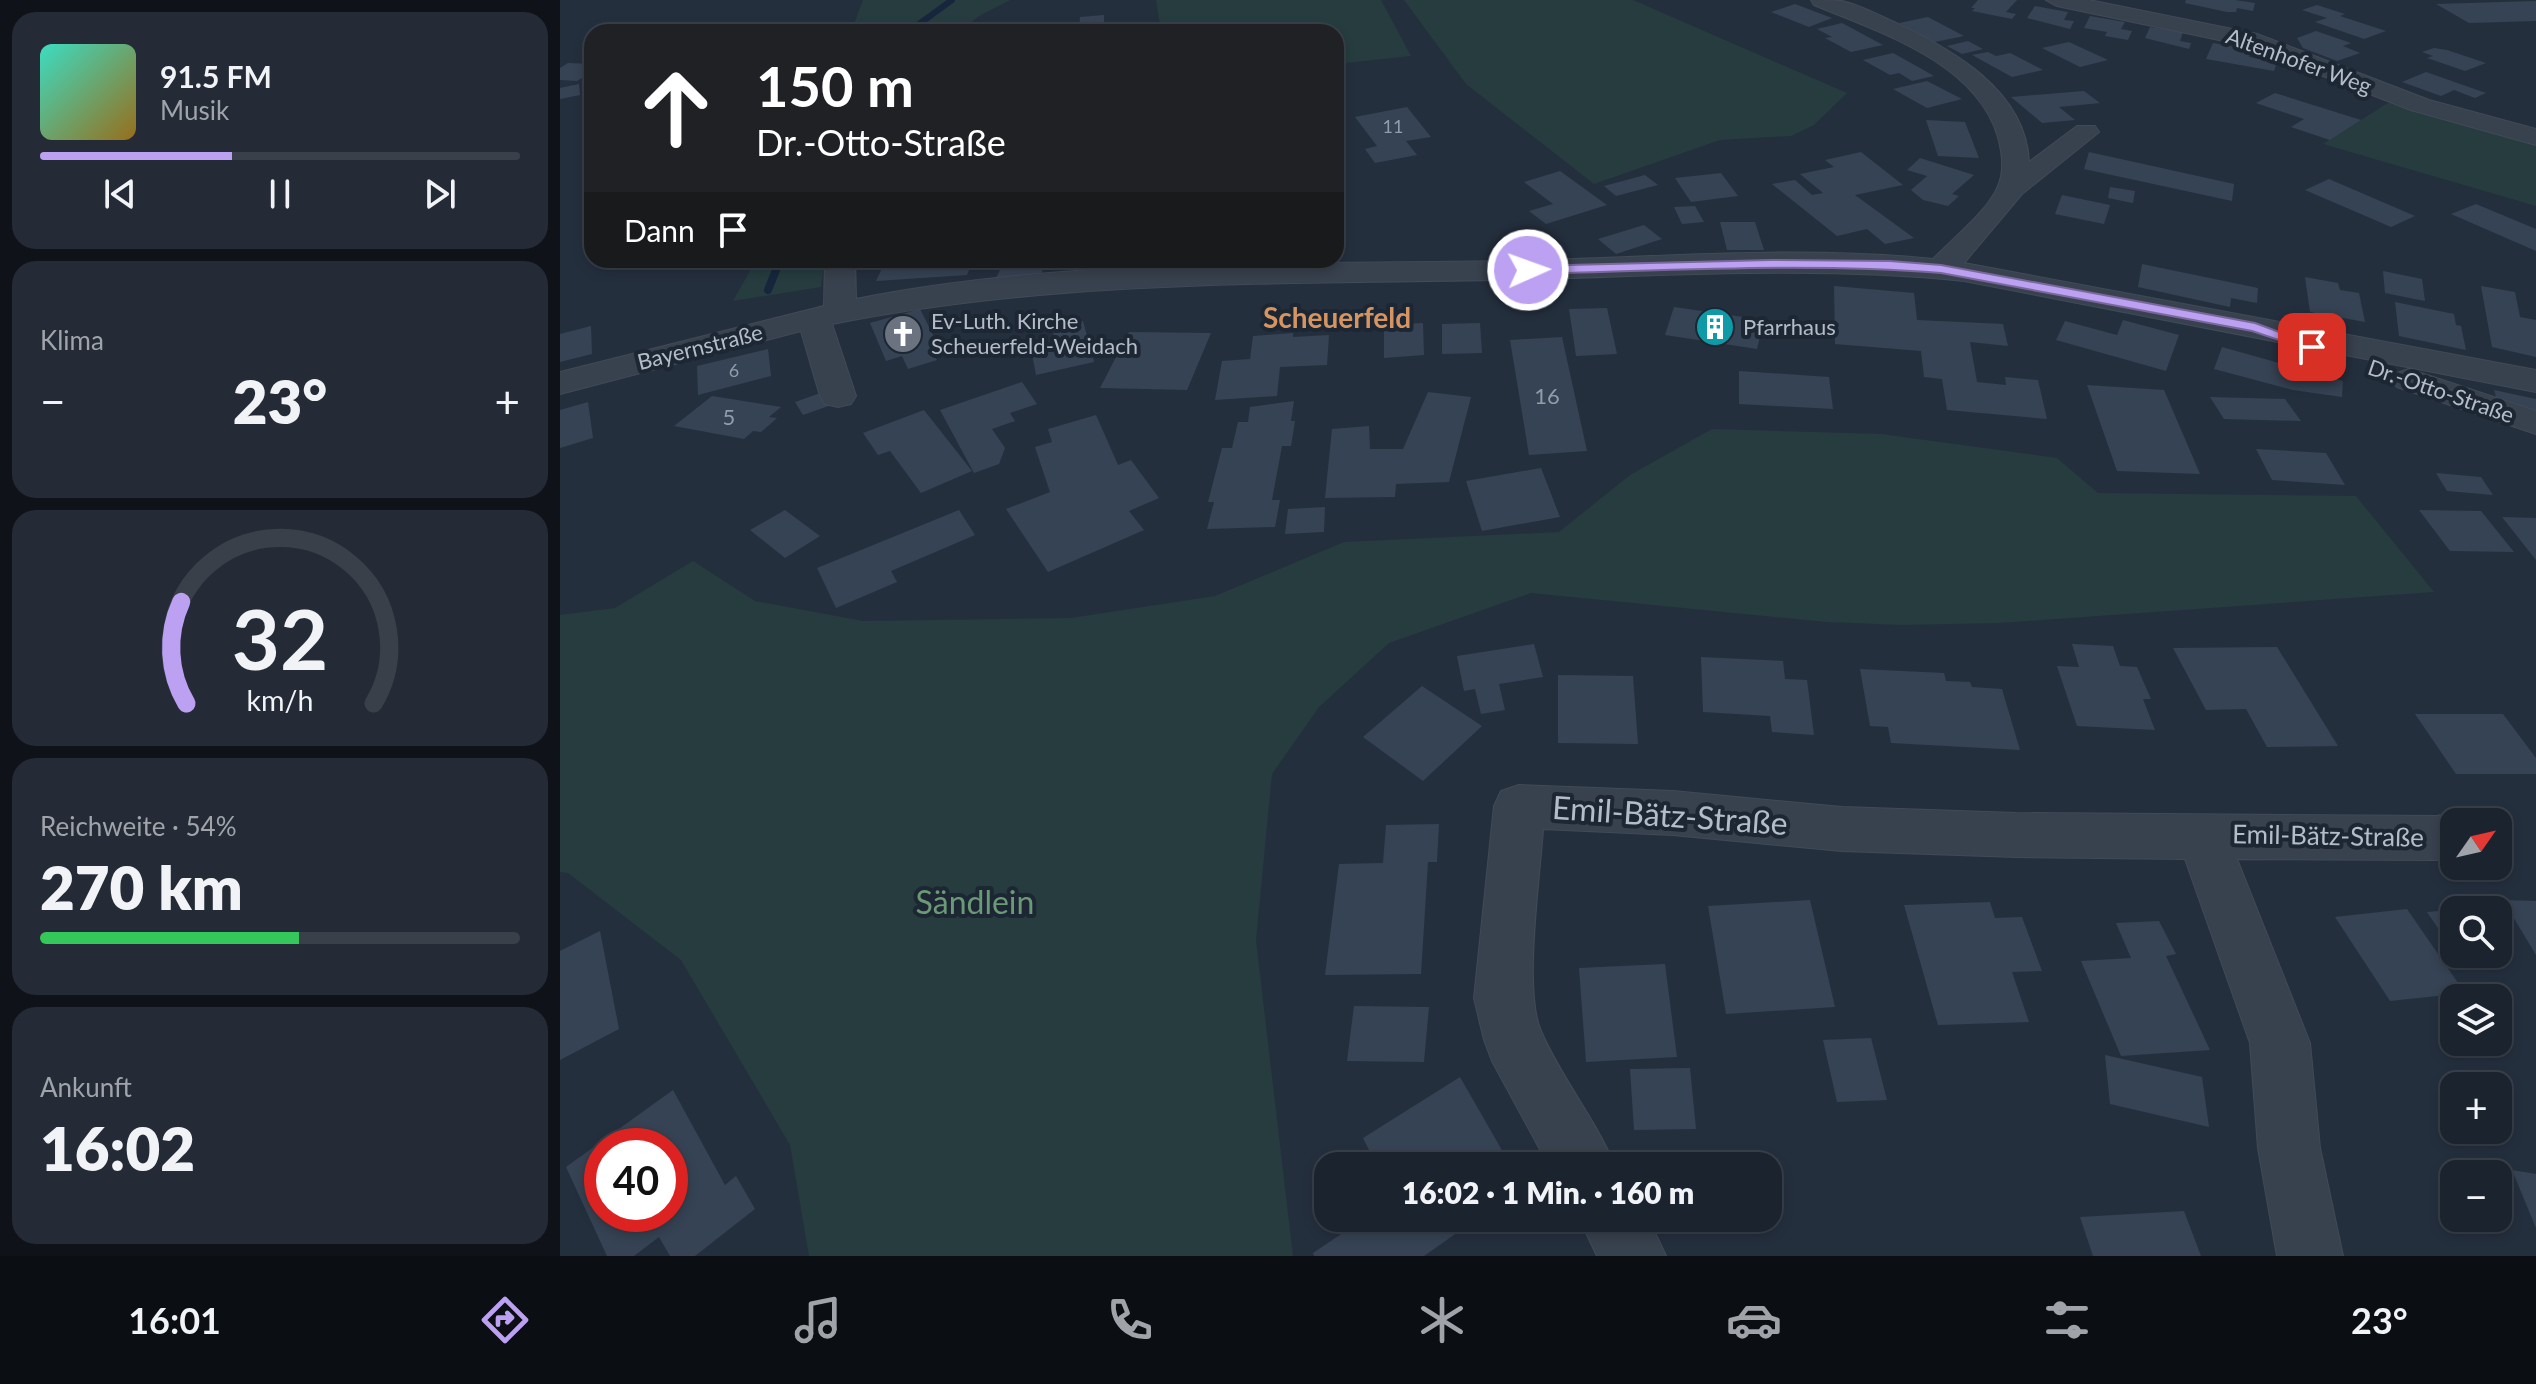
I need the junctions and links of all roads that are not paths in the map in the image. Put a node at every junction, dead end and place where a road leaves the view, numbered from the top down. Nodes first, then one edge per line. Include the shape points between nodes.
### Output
1 (1822, 0) edge
2 (2057, 0) edge
3 (2086, 132) dead end
4 (2536, 137) edge
5 (2012, 188) junction
6 (838, 268) edge
7 (1941, 269) junction
8 (827, 316) junction
9 (2255, 327) junction
10 (2536, 381) edge
11 (560, 383) edge
12 (838, 396) dead end
13 (2536, 423) edge
14 (2202, 835) junction
15 (2440, 837) edge
16 (1575, 1152) edge
17 (1620, 1232) edge
18 (1633, 1256) edge
19 (2310, 1256) edge

1 - 5 street via 1939,56 1988,91 2012,134
2 - 4 street, Altenhofer Weg via 2249,39 2420,105
3 - 5 street
5 - 7 street
6 - 8 street
7 - 8 street, Bayernstraße via 1771,264 1152,278 996,287
7 - 9 street, Bayernstraße
8 - 11 street, Bayernstraße
8 - 12 street
9 - 10 street
9 - 13 street, Dr.-Otto-Straße
14 - 15 street, Emil-Bätz-Straße
14 - 16 street, Emil-Bätz-Straße via 1842,829 1519,806 1503,998 1513,1040
14 - 19 street, Emil-Bätz-Straße via 2280,1043 2289,1148
17 - 18 street

